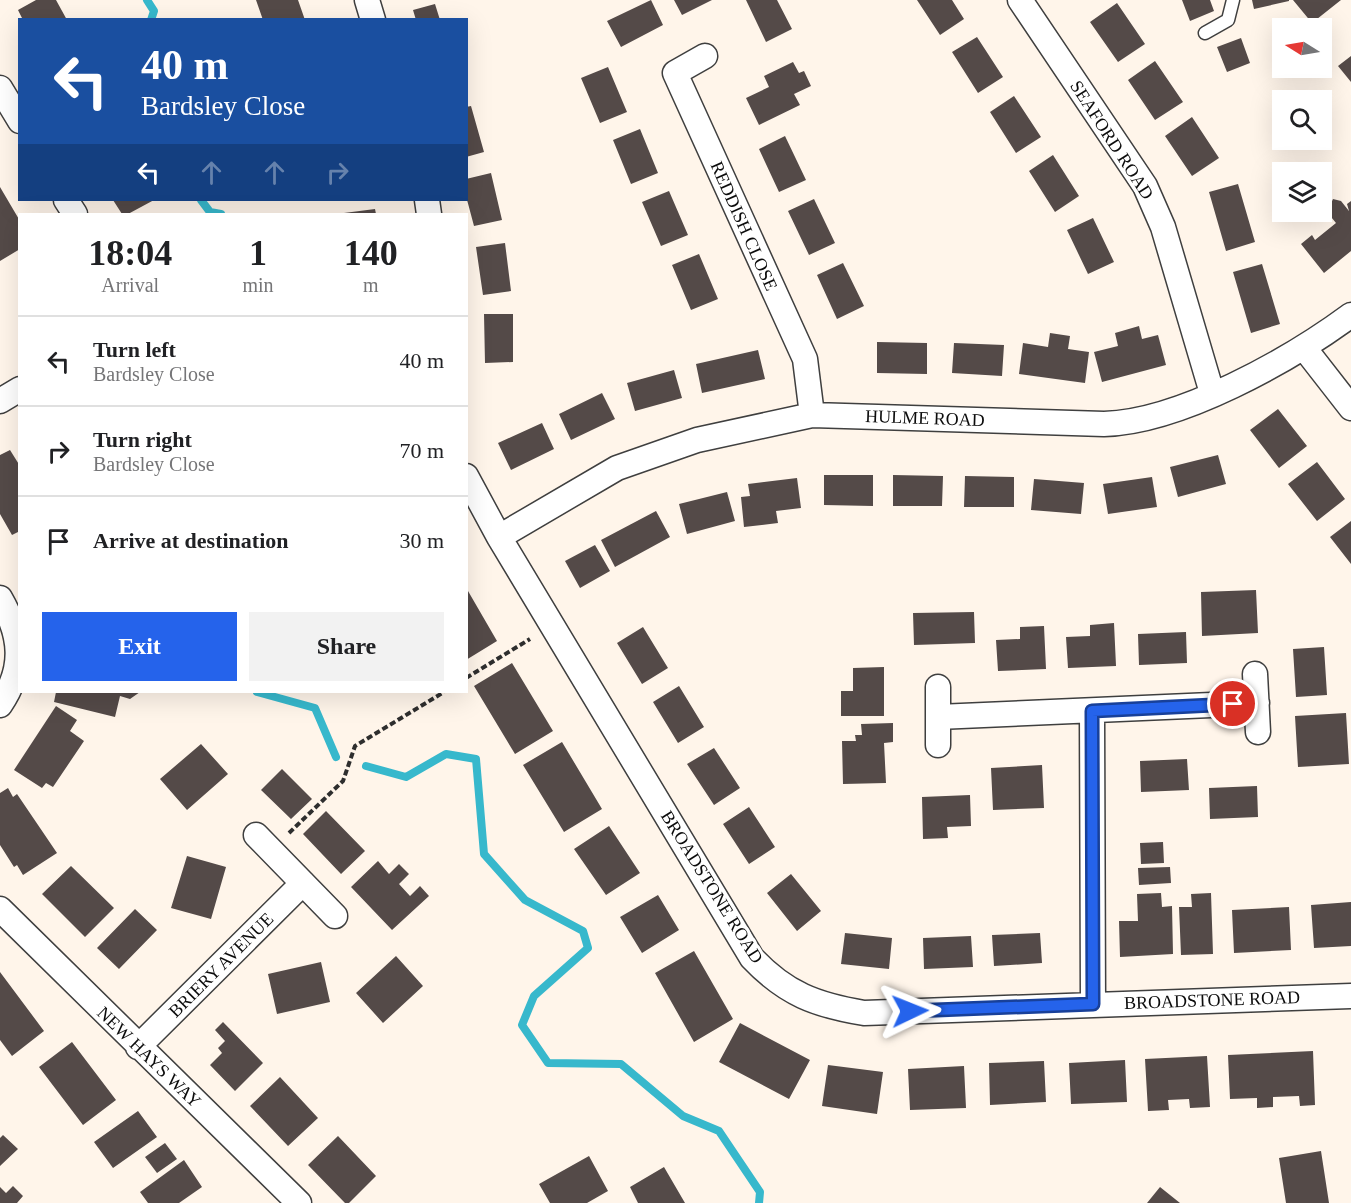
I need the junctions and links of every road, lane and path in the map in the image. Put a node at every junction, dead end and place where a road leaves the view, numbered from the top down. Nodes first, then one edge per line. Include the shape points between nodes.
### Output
1 (367, 0) edge
2 (1020, 0) edge
3 (1233, 0) edge
4 (372, 18) edge
5 (1205, 33) dead end
6 (705, 56) dead end
7 (0, 88) edge
8 (18, 118) edge
9 (1351, 315) edge
10 (1305, 349) junction
11 (18, 391) edge
12 (1212, 393) junction
13 (0, 401) edge
14 (1351, 408) edge
15 (812, 415) junction
16 (468, 480) edge
17 (500, 537) junction
18 (0, 598) edge
19 (552, 625) junction
20 (1256, 674) dead end
21 (468, 677) edge
22 (938, 687) dead end
23 (442, 693) edge
24 (1257, 703) junction
25 (0, 705) edge
26 (1092, 711) junction
27 (938, 717) junction
28 (1258, 732) dead end
29 (938, 745) dead end
30 (264, 842) joint
31 (303, 883) junction
32 (0, 909) edge
33 (335, 916) dead end
34 (1351, 996) edge
35 (1093, 1004) junction
36 (138, 1047) junction
37 (299, 1203) edge

1 - 4 street
2 - 12 street, SEAFORD ROAD via 1145,186 1163,227
3 - 5 lane via 1228,20
6 - 15 street, REDDISH CLOSE via 675,73 805,359
7 - 8 street
9 - 10 street, HULME ROAD
10 - 12 street, HULME ROAD
10 - 14 street
11 - 13 street
12 - 15 street, HULME ROAD via 1163,415 1129,423
15 - 17 street, HULME ROAD via 698,440 617,468
16 - 17 street
17 - 19 street, BROADSTONE ROAD
18 - 25 street via 17,637 18,662 12,687
19 - 21 path
19 - 35 street, BROADSTONE ROAD via 752,958 773,980 801,997 831,1008 864,1013
20 - 24 street
22 - 27 street
23 - 30 path via 355,746 343,781
24 - 26 street
24 - 28 street
26 - 27 street
26 - 35 street
27 - 29 street
30 - 31 street
31 - 33 street
31 - 36 street, BRIERY AVENUE
32 - 36 street, NEW HAYS WAY
34 - 35 street, BROADSTONE ROAD
36 - 37 street, NEW HAYS WAY

